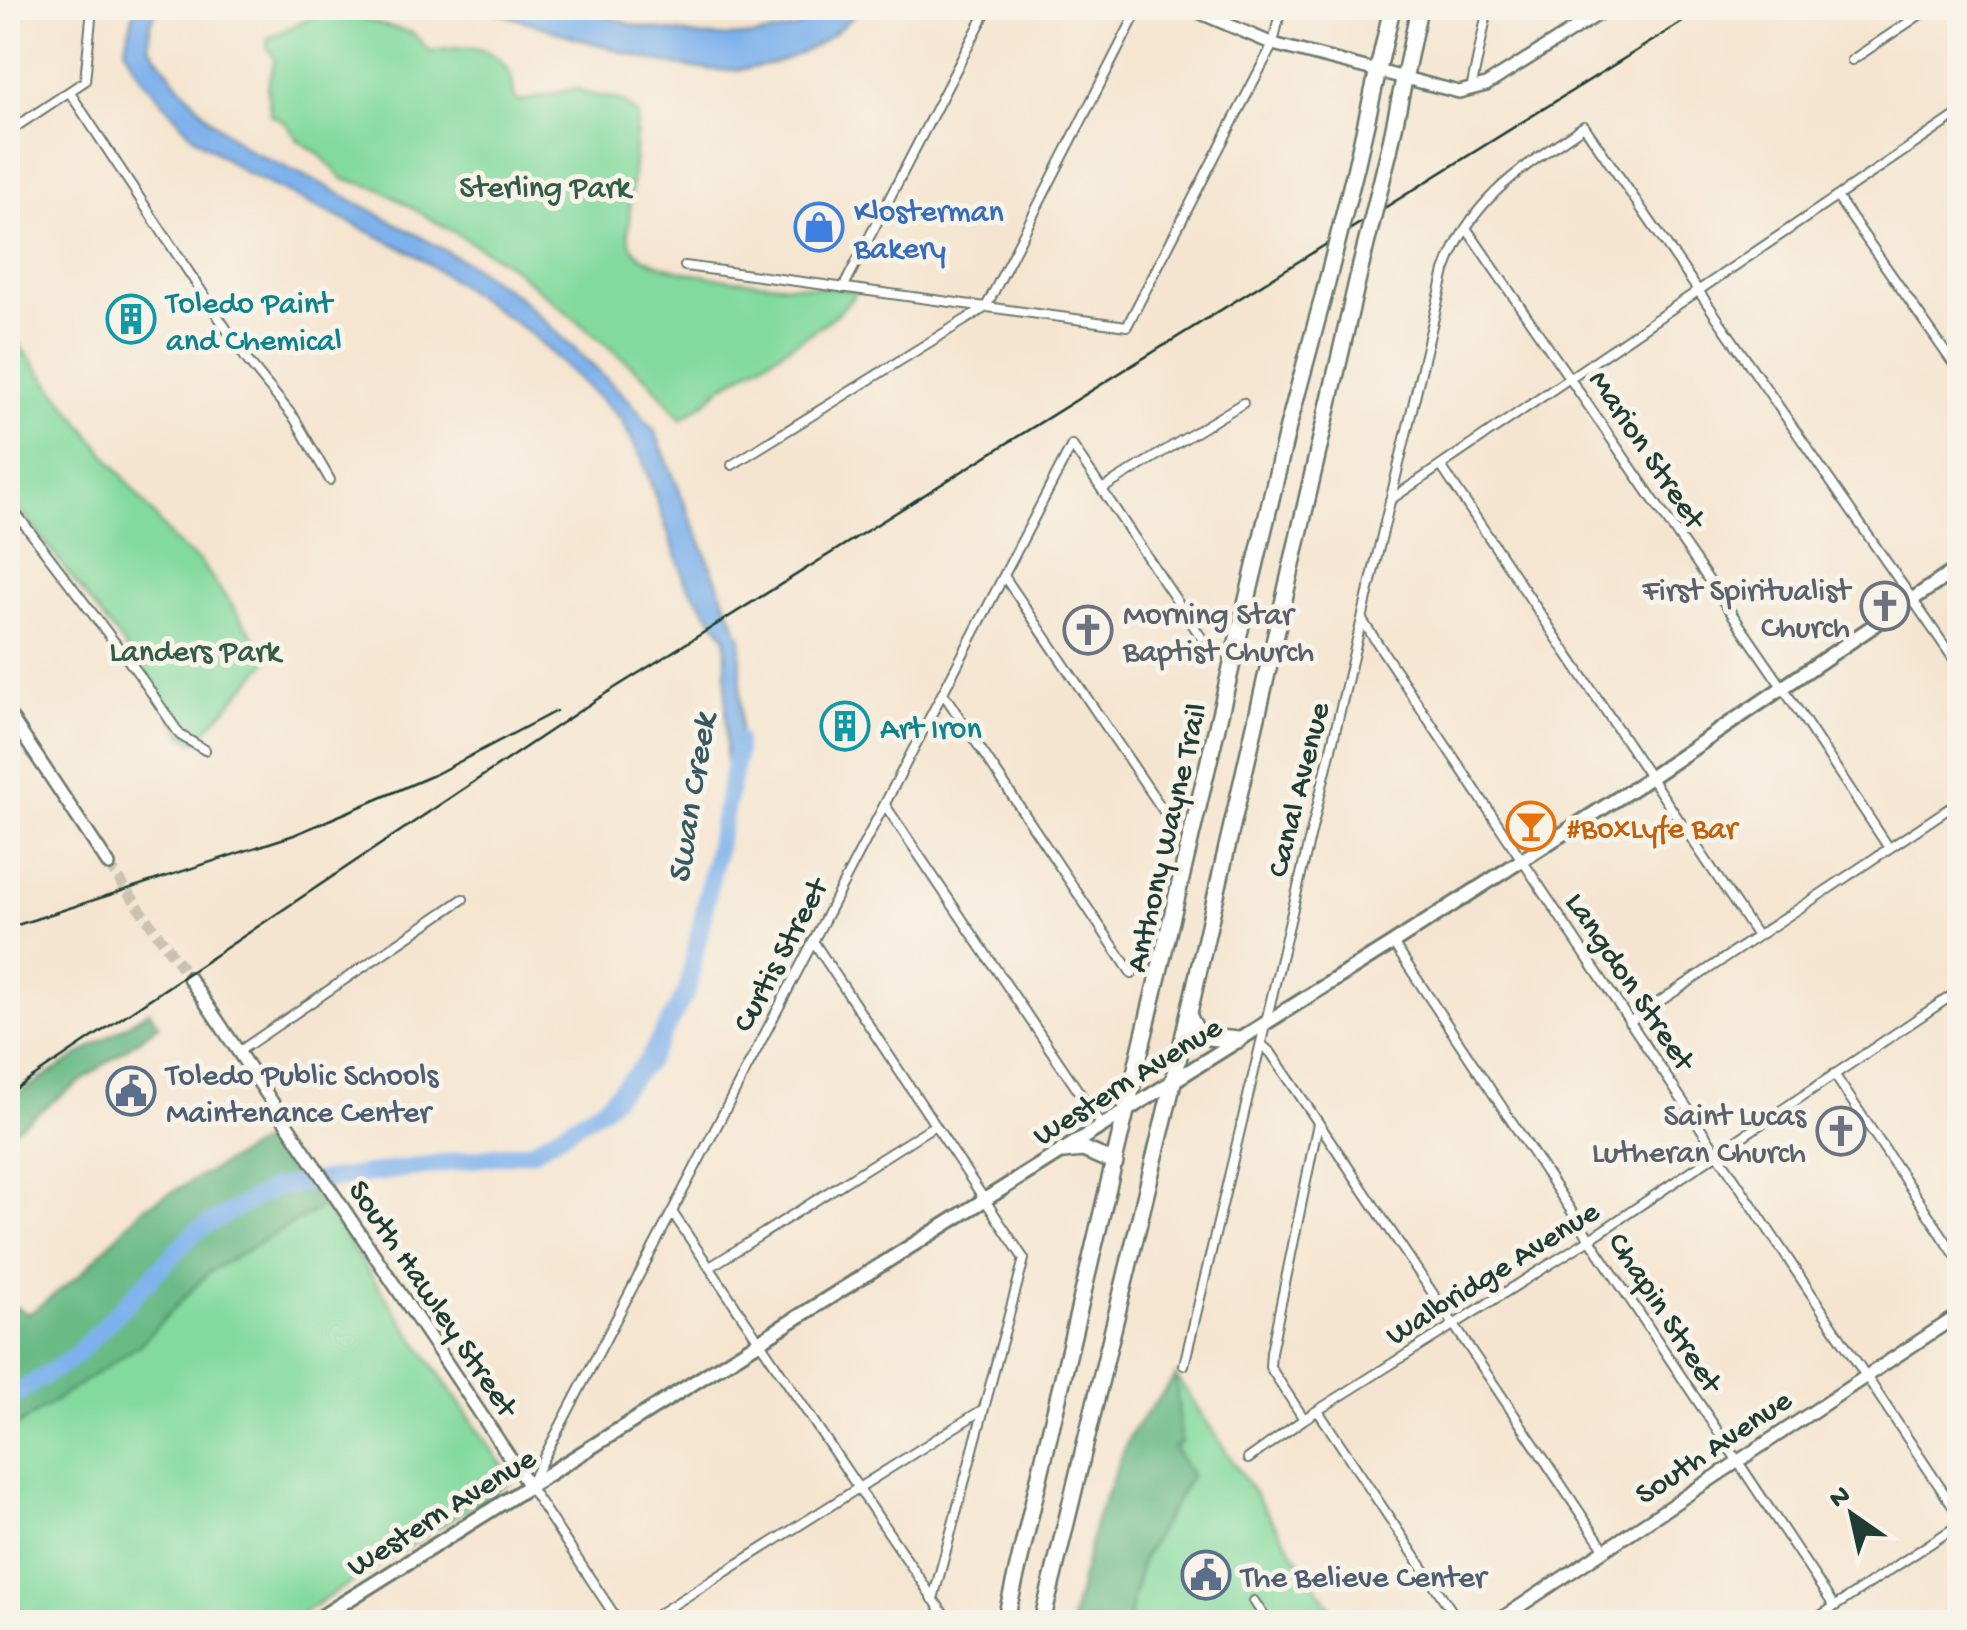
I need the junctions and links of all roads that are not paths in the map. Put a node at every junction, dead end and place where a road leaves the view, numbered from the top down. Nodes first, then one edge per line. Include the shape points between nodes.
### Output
1 (92, 8) edge
2 (988, 8) edge
3 (1139, 8) edge
4 (1189, 8) edge
5 (1281, 8) edge
6 (1392, 8) edge
7 (1419, 8) edge
8 (1488, 8) edge
9 (1589, 8) edge
10 (1608, 8) edge
11 (1930, 8) edge
12 (1586, 22) junction
13 (1273, 44) junction
14 (1852, 60) dead end
15 (1378, 69) junction
16 (1404, 77) junction
17 (1465, 91) junction
18 (70, 93) junction
19 (1960, 113) edge
20 (8, 132) edge
21 (1837, 197) junction
22 (1466, 228) junction
23 (684, 266) dead end
24 (843, 288) junction
25 (1700, 290) junction
26 (986, 307) junction
27 (1960, 373) edge
28 (1570, 378) junction
29 (1243, 403) dead end
30 (732, 465) dead end
31 (1441, 466) junction
32 (330, 480) dead end
33 (1102, 489) junction
34 (1390, 500) junction
35 (8, 503) edge
36 (11, 515) edge
37 (1960, 567) edge
38 (1004, 576) junction
39 (1913, 598) junction
40 (1362, 620) junction
41 (1201, 637) dead end
42 (1960, 668) edge
43 (1783, 688) junction
44 (943, 692) junction
45 (8, 713) edge
46 (205, 750) dead end
47 (1650, 777) junction
48 (1960, 800) edge
49 (886, 804) junction
50 (1166, 816) dead end
51 (1889, 848) junction
52 (1522, 860) junction
53 (109, 865) tunnel mouth
54 (463, 900) dead end
55 (1757, 936) junction
56 (812, 942) junction
57 (1393, 943) junction
58 (1132, 974) dead end
59 (189, 978) tunnel mouth
60 (1960, 990) edge
61 (1189, 1015) junction
62 (1629, 1022) junction
63 (1266, 1023) junction
64 (1238, 1040) junction
65 (1261, 1044) junction
66 (238, 1052) junction
67 (1834, 1074) junction
68 (1173, 1082) junction
69 (1128, 1110) junction
70 (1318, 1123) junction
71 (935, 1125) junction
72 (1102, 1126) junction
73 (1063, 1151) junction
74 (1718, 1154) junction
75 (1115, 1163) junction
76 (985, 1200) junction
77 (672, 1212) junction
78 (1590, 1239) junction
79 (1960, 1262) edge
80 (710, 1268) junction
81 (1960, 1314) edge
82 (1454, 1325) junction
83 (760, 1342) junction
84 (1184, 1365) dead end
85 (1866, 1376) junction
86 (982, 1410) junction
87 (1318, 1410) junction
88 (1304, 1419) junction
89 (1248, 1460) dead end
90 (1737, 1462) junction
91 (529, 1486) junction
92 (858, 1488) junction
93 (1960, 1521) edge
94 (1605, 1550) junction
95 (1960, 1593) edge
96 (933, 1599) junction
97 (1254, 1601) dead end
98 (1834, 1606) junction
99 (312, 1622) edge
100 (620, 1622) edge
101 (646, 1622) edge
102 (949, 1622) edge
103 (1006, 1622) edge
104 (1042, 1622) edge
105 (1268, 1622) edge
106 (1459, 1622) edge
107 (1496, 1622) edge
108 (1811, 1622) edge
109 (1952, 1622) edge

1 - 18 street via 85,81
2 - 24 street
3 - 26 street
4 - 13 street
5 - 13 street
6 - 15 highway, Anthony Wayne Trail
7 - 16 highway, Anthony Wayne Trail
8 - 17 street
9 - 12 street
10 - 12 street
11 - 14 street
12 - 17 street via 1486,85
13 - 15 street
13 - 26 street via 1127,326
15 - 16 street
15 - 69 highway, Anthony Wayne Trail, bridge
16 - 17 street
16 - 61 highway, Anthony Wayne Trail, bridge
18 - 20 street
18 - 32 street
19 - 21 street
21 - 25 street
21 - 27 street
22 - 25 street, Canal Avenue via 1493,191 1584,126
22 - 28 street, Marion Street
22 - 34 street, Canal Avenue via 1445,271
23 - 24 street
24 - 26 street
25 - 28 street
25 - 39 street
26 - 30 street
28 - 31 street
28 - 43 street, Marion Street
29 - 33 street
31 - 34 street
31 - 47 street
33 - 38 street, Curtis Street via 1072,445
33 - 41 street
34 - 40 street, Canal Avenue
35 - 36 street
36 - 46 street via 138,672 180,735
37 - 39 main road, Western Avenue
38 - 44 street, Curtis Street
38 - 50 street
39 - 42 street
39 - 43 main road, Western Avenue
40 - 52 street, Langdon Street
40 - 63 street, Canal Avenue
43 - 47 main road, Western Avenue
43 - 51 street, Marion Street
44 - 49 street, Curtis Street
44 - 58 street
45 - 53 street
47 - 52 main road, Western Avenue
47 - 55 street
48 - 51 street
49 - 56 street, Curtis Street
49 - 72 street
51 - 55 street
52 - 57 main road, Western Avenue
52 - 62 street, Langdon Street
54 - 66 street
55 - 62 street
56 - 71 street
56 - 77 street, Curtis Street
57 - 63 main road, Western Avenue
57 - 78 street, Chapin Street
59 - 66 street, South Hawley Street
60 - 67 street, Walbridge Avenue
61 - 64 highway via 1199,1036
61 - 68 highway, Anthony Wayne Trail
62 - 74 street, Langdon Street
63 - 64 main road, Western Avenue
63 - 65 street, Canal Avenue
64 - 68 main road, Western Avenue
65 - 70 street
65 - 84 street, Canal Avenue
66 - 91 street, South Hawley Street
67 - 74 street, Walbridge Avenue
67 - 79 street
68 - 69 main road, Western Avenue
68 - 104 highway, Anthony Wayne Trail
69 - 72 main road, Western Avenue
69 - 75 highway, Anthony Wayne Trail
70 - 82 street
70 - 88 street via 1270,1352 1270,1367
71 - 76 street
71 - 80 street
72 - 73 main road, Western Avenue
73 - 75 highway via 1082,1149
73 - 76 main road, Western Avenue
74 - 78 street, Walbridge Avenue
74 - 85 street, Langdon Street
75 - 103 highway, Anthony Wayne Trail
76 - 83 main road, Western Avenue
76 - 86 street via 1024,1258
77 - 80 street
77 - 91 street, Curtis Street
78 - 82 street, Walbridge Avenue
78 - 90 street, Chapin Street
80 - 83 street
81 - 85 street, South Avenue
82 - 87 street, Walbridge Avenue
82 - 94 street
83 - 91 main road, Western Avenue
83 - 92 street
85 - 90 street, South Avenue
85 - 93 street, Langdon Street
86 - 92 street
86 - 96 street
87 - 88 street, Walbridge Avenue
87 - 106 street
88 - 89 street, Walbridge Avenue
90 - 94 street, South Avenue
90 - 98 street, Chapin Street
91 - 99 main road, Western Avenue
91 - 100 street, South Hawley Street
92 - 96 street
92 - 101 street
93 - 98 street
94 - 107 street, South Avenue
95 - 109 street
96 - 102 street
97 - 105 street
98 - 108 street

